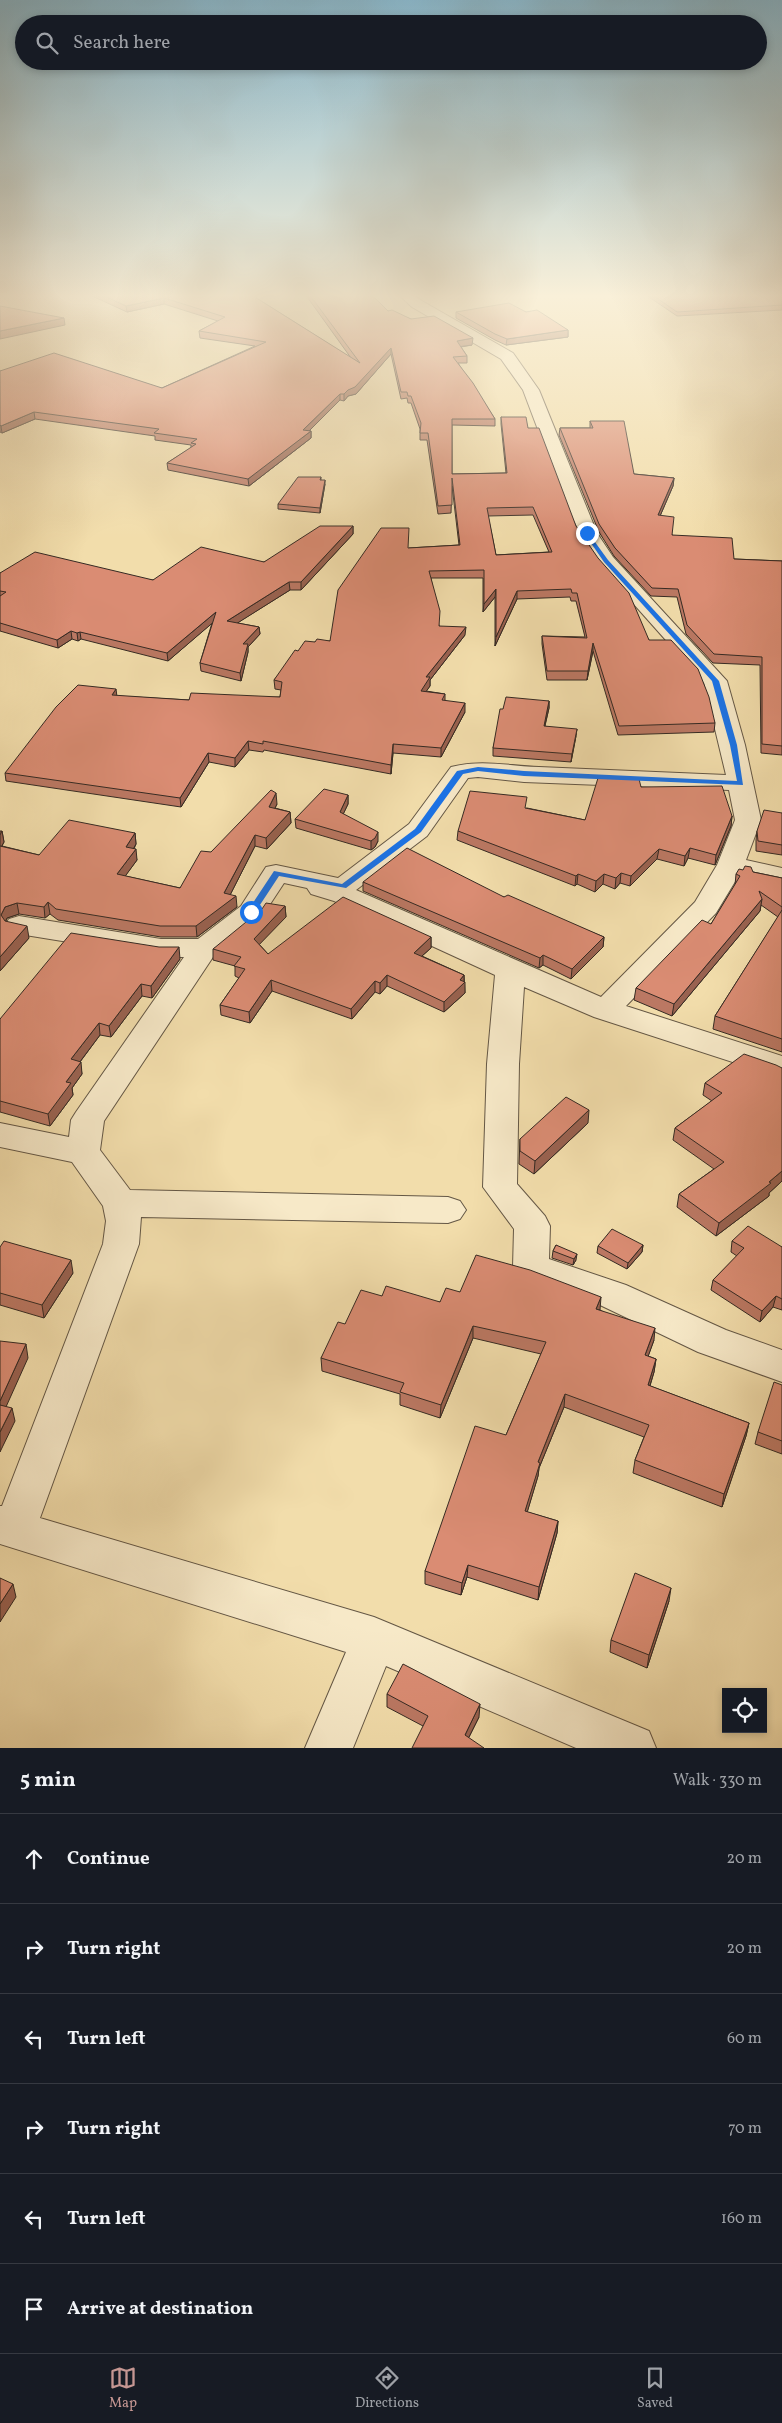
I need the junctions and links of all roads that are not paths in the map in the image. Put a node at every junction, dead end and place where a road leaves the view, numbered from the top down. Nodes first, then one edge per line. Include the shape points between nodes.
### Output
1 (521, 376) edge
2 (741, 783) junction
3 (731, 865) junction
4 (276, 873) junction
5 (782, 876) edge
6 (19, 925) edge
7 (205, 948) junction
8 (510, 970) junction
9 (605, 1010) junction
10 (782, 1067) edge
11 (0, 1135) edge
12 (83, 1152) junction
13 (120, 1203) junction
14 (448, 1210) dead end
15 (782, 1366) edge
16 (7, 1527) edge
17 (374, 1639) junction
18 (329, 1748) edge
19 (632, 1748) edge

1 - 2 street via 532,390 587,533 606,561 715,681
2 - 3 street via 748,820
2 - 4 street via 469,770 460,772 418,830 343,887
3 - 5 street
3 - 9 street via 706,907
4 - 7 street via 251,912
4 - 8 street via 344,895
6 - 7 street via 161,948
7 - 12 street via 88,1120
8 - 9 street
8 - 15 street via 502,1064 500,1187 532,1226 531,1267 613,1295 712,1341
9 - 10 street
11 - 12 street
12 - 13 street
13 - 14 street
13 - 16 street via 124,1221 121,1244
16 - 17 street
17 - 18 street
17 - 19 street

